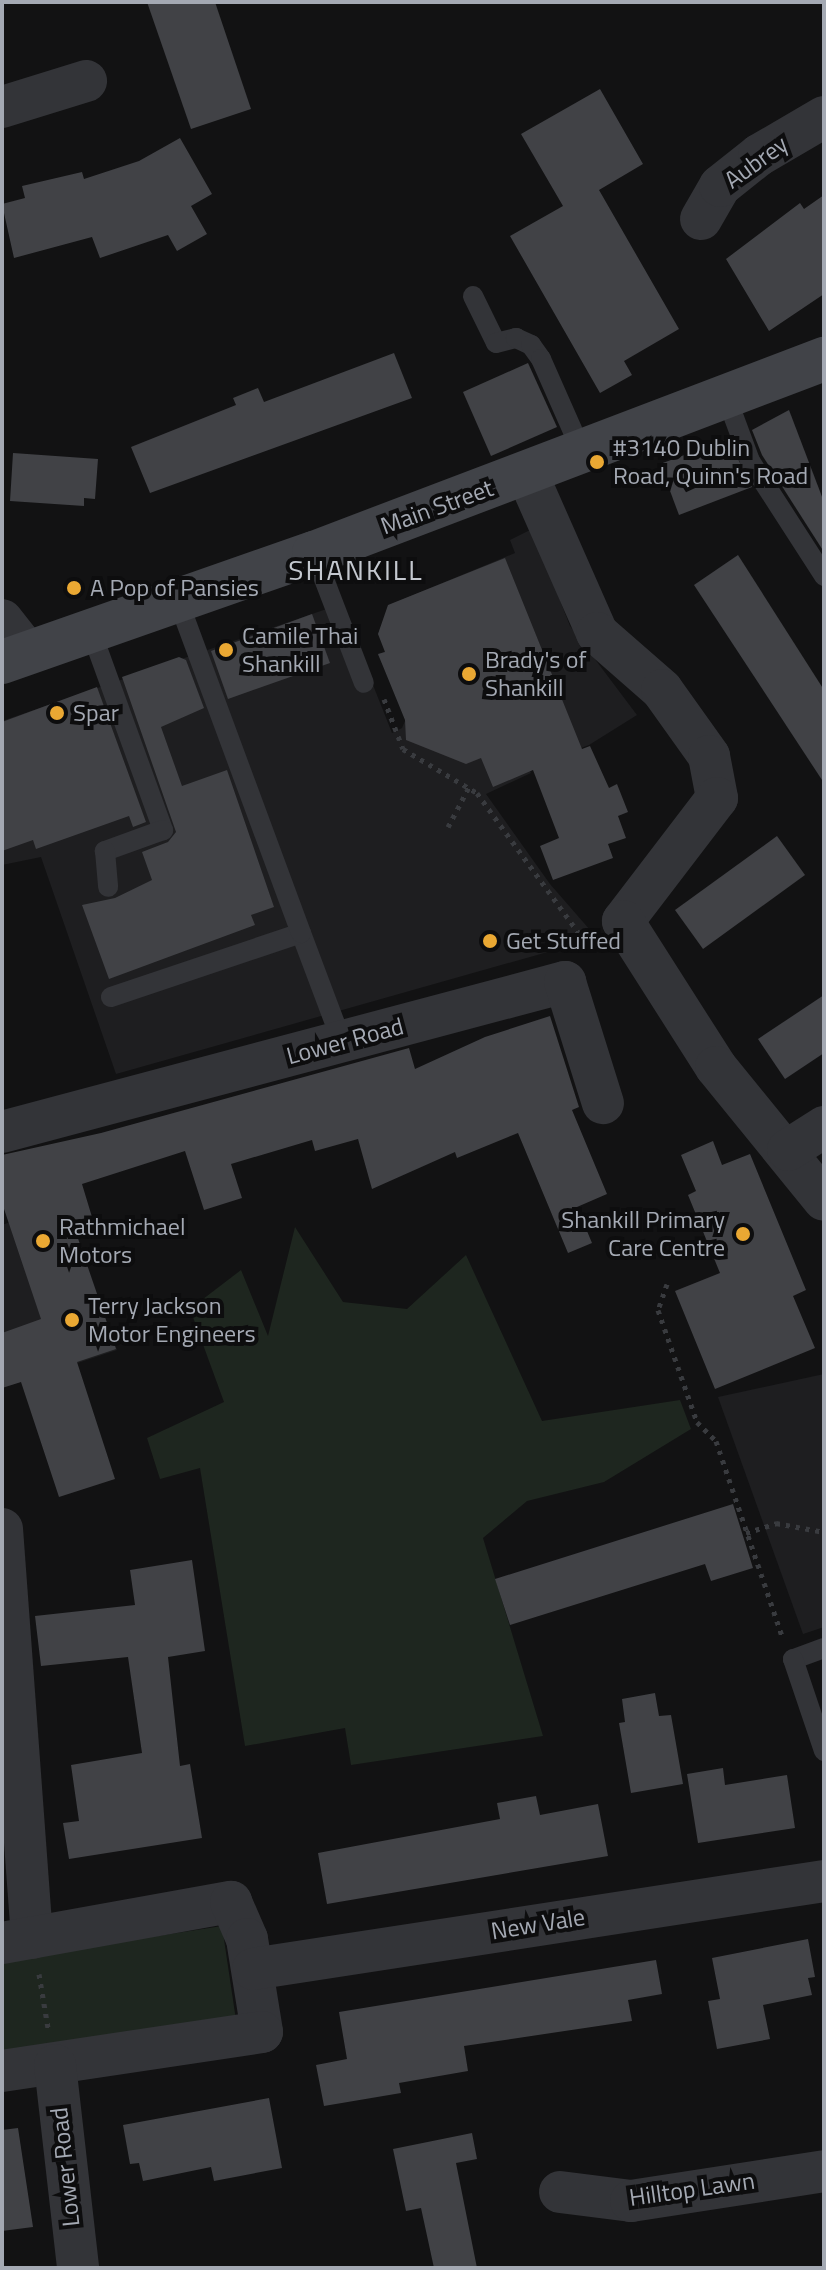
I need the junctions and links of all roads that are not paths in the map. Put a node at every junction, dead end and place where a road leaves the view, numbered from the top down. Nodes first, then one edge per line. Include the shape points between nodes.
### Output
1 (86, 81) dead end
2 (2, 107) edge
3 (824, 117) edge
4 (701, 219) dead end
5 (473, 296) dead end
6 (824, 359) edge
7 (726, 396) junction
8 (582, 452) junction
9 (527, 474) junction
10 (314, 553) junction
11 (824, 576) edge
12 (178, 600) junction
13 (91, 631) junction
14 (11, 645) edge
15 (372, 685) road end
16 (108, 887) dead end
17 (301, 933) junction
18 (111, 997) dead end
19 (342, 1042) junction
20 (603, 1103) dead end
21 (824, 1127) edge
22 (2, 1132) edge
23 (788, 1150) junction
24 (824, 1200) edge
25 (2, 1529) edge
26 (824, 1648) edge
27 (824, 1751) edge
28 (824, 1881) edge
29 (17, 1941) edge
30 (253, 1969) junction
31 (55, 2065) junction
32 (2, 2071) edge
33 (824, 2171) edge
34 (560, 2192) dead end
35 (78, 2268) edge

1 - 2 street
3 - 4 street, Aubrey via 759,155 720,186
5 - 8 lane via 496,343 516,338 536,352
6 - 7 main road, Main Street
7 - 8 main road, Main Street
7 - 11 lane via 750,461
8 - 9 main road, Main Street
9 - 10 main road, Main Street
9 - 23 street via 597,633 662,690 709,756 717,798 623,921 716,1067
10 - 12 main road, Main Street
10 - 15 lane
12 - 13 main road, Main Street
12 - 17 lane
13 - 14 main road, Main Street
13 - 16 lane via 163,830 105,851
17 - 18 lane
17 - 19 lane
19 - 20 street, Lower Road via 565,982
19 - 22 street, Lower Road
21 - 23 street
23 - 24 street
25 - 29 street
26 - 27 lane via 793,1659
28 - 30 street, New Vale
29 - 30 street via 231,1902
30 - 31 street via 262,2032
31 - 32 street
31 - 35 street, Lower Road
33 - 34 street, Hilltop Lawn via 631,2201

